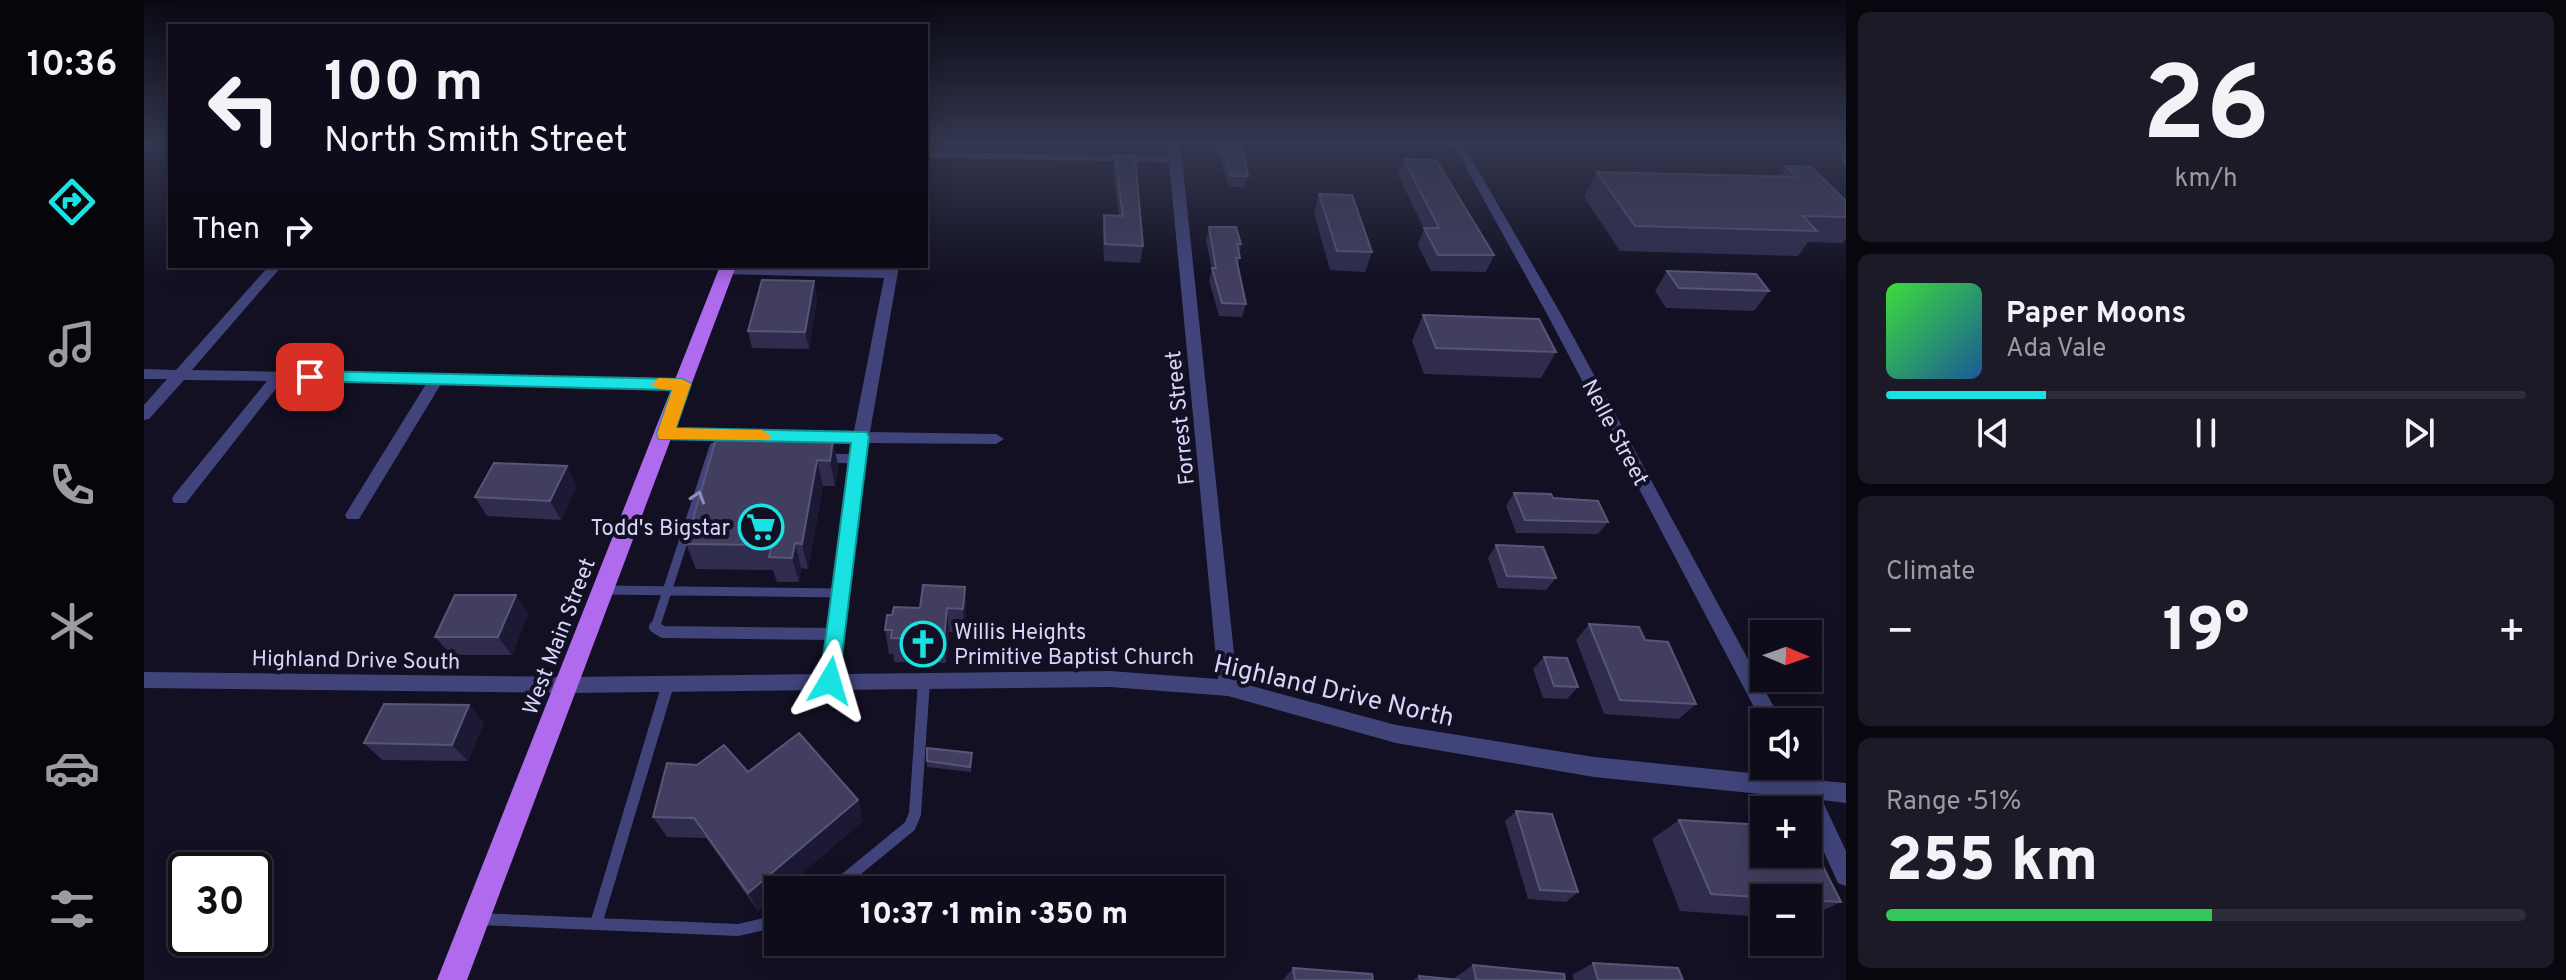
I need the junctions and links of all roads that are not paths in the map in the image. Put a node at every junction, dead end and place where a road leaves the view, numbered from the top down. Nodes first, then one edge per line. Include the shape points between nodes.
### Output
1 (1178, 190) edge
2 (1484, 190) edge
3 (274, 268) edge
4 (727, 268) edge
5 (892, 270) edge
6 (144, 374) edge
7 (182, 374) junction
8 (279, 376) junction
9 (436, 380) junction
10 (682, 384) junction
11 (144, 415) edge
12 (665, 434) junction
13 (717, 435) junction
14 (861, 437) junction
15 (996, 439) dead end
16 (711, 457) junction
17 (726, 457) edge
18 (814, 458) edge
19 (858, 459) junction
20 (180, 499) dead end
21 (353, 515) dead end
22 (604, 590) junction
23 (666, 591) junction
24 (842, 593) junction
25 (836, 634) junction
26 (144, 680) edge
27 (830, 681) junction
28 (924, 681) junction
29 (668, 684) junction
30 (567, 685) junction
31 (1228, 688) junction
32 (1765, 708) edge
33 (1802, 780) edge
34 (1808, 791) junction
35 (1846, 793) edge
36 (1846, 875) edge
37 (849, 876) edge
38 (476, 919) junction
39 (596, 924) junction
40 (764, 924) edge
41 (452, 980) edge

1 - 31 street, Forrest Street
2 - 32 street, Nelle Street
3 - 7 street
4 - 5 street
4 - 10 main road, West Main Street
5 - 14 street
6 - 7 street
7 - 8 street
7 - 11 street
8 - 9 street
8 - 20 street
9 - 10 street
9 - 21 street
10 - 12 main road, West Main Street
12 - 13 street
12 - 22 main road, West Main Street
13 - 14 street
13 - 16 lane
14 - 15 street
14 - 19 street
16 - 17 lane
23 -> 16 lane
18 - 19 lane
19 - 24 street
22 - 23 lane
22 - 30 main road, West Main Street
23 - 24 lane
23 - 25 lane via 655,628 663,632
24 - 25 street
25 - 27 street
26 - 30 street, Highland Drive South
27 - 28 street, Highland Drive North
27 - 29 street, Highland Drive North
28 - 31 street, Highland Drive North via 1110,679
28 - 37 lane via 915,814 910,826
29 - 30 street, Highland Drive North
29 - 39 lane
30 - 38 main road, West Main Street
31 - 34 street, Highland Drive North via 1396,734 1594,767
33 - 34 street
34 - 35 street, Highland Drive North
34 - 36 street
38 - 39 lane
38 - 41 main road, West Main Street
39 - 40 lane via 738,930

